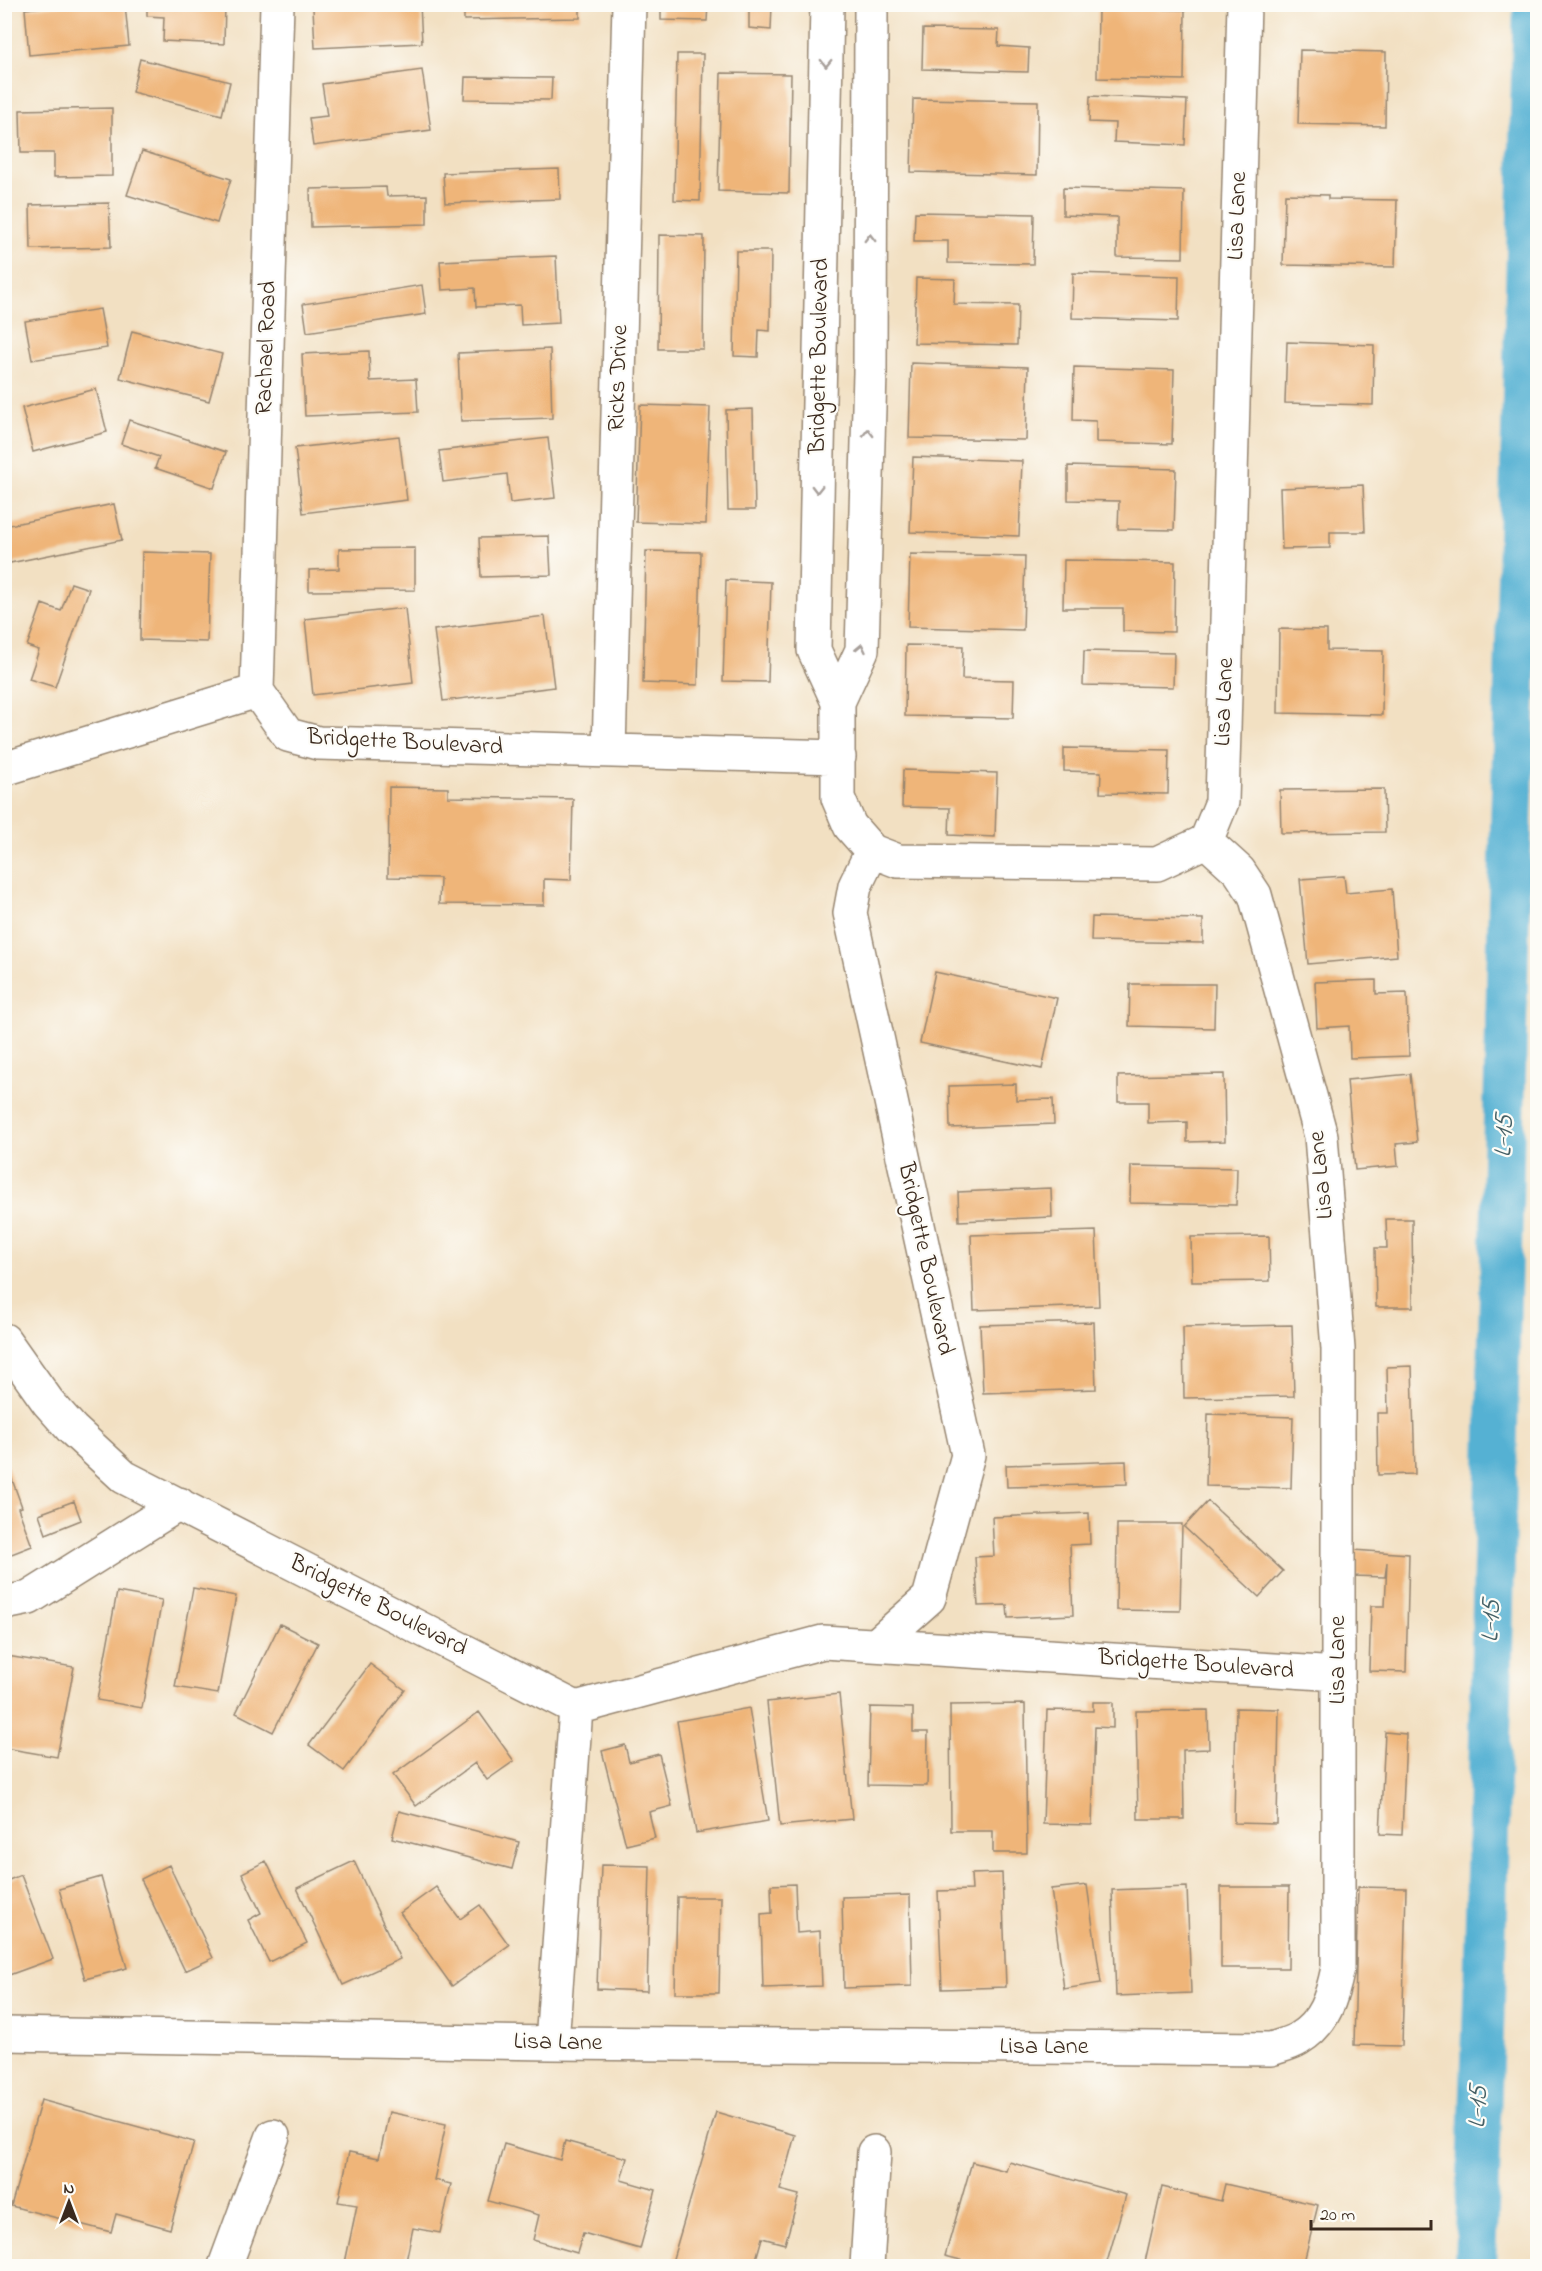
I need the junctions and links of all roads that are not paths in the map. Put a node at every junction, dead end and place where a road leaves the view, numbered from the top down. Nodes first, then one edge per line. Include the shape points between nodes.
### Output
1 (277, 4) edge
2 (629, 4) edge
3 (827, 4) edge
4 (871, 4) edge
5 (1244, 4) edge
6 (819, 372) junction
7 (870, 373) junction
8 (257, 692) junction
9 (838, 702) junction
10 (609, 751) junction
11 (839, 757) junction
12 (4, 769) edge
13 (1206, 841) junction
14 (872, 851) junction
15 (4, 1340) edge
16 (179, 1504) junction
17 (4, 1603) edge
18 (876, 1645) junction
19 (1338, 1674) junction
20 (576, 1708) junction
21 (4, 2034) edge
22 (552, 2043) junction
23 (273, 2136) dead end
24 (874, 2152) dead end
25 (225, 2266) edge
26 (867, 2266) edge

1 - 8 street, Rachael Road
2 - 10 street, Ricks Drive
3 -> 6 street, Bridgette Boulevard
7 -> 4 street, Bridgette Boulevard
5 - 13 street, Lisa Lane via 1222,802
6 - 7 street
6 -> 9 street, Bridgette Boulevard via 814,650
9 -> 7 street, Bridgette Boulevard via 862,650
8 - 10 street, Bridgette Boulevard via 288,735 318,743
8 - 12 street
9 - 11 street, Bridgette Boulevard
10 - 11 street, Bridgette Boulevard
11 - 14 street, Bridgette Boulevard via 838,798 850,826
13 - 14 street, Bridgette Boulevard via 1157,864 898,861
13 - 19 street, Lisa Lane via 1239,871 1255,895 1321,1136 1338,1349
14 - 18 street, Bridgette Boulevard via 855,886 850,913 968,1455 929,1598
15 - 16 street, Bridgette Boulevard via 72,1429 124,1476
16 - 17 street via 29,1598
16 - 20 street, Bridgette Boulevard
18 - 19 street, Bridgette Boulevard
18 - 20 street, Bridgette Boulevard via 823,1642
19 - 22 street, Lisa Lane via 1338,1968 1332,1997 1318,2021 1298,2039 1271,2049
20 - 22 street
21 - 22 street, Lisa Lane
23 - 25 street
24 - 26 street

